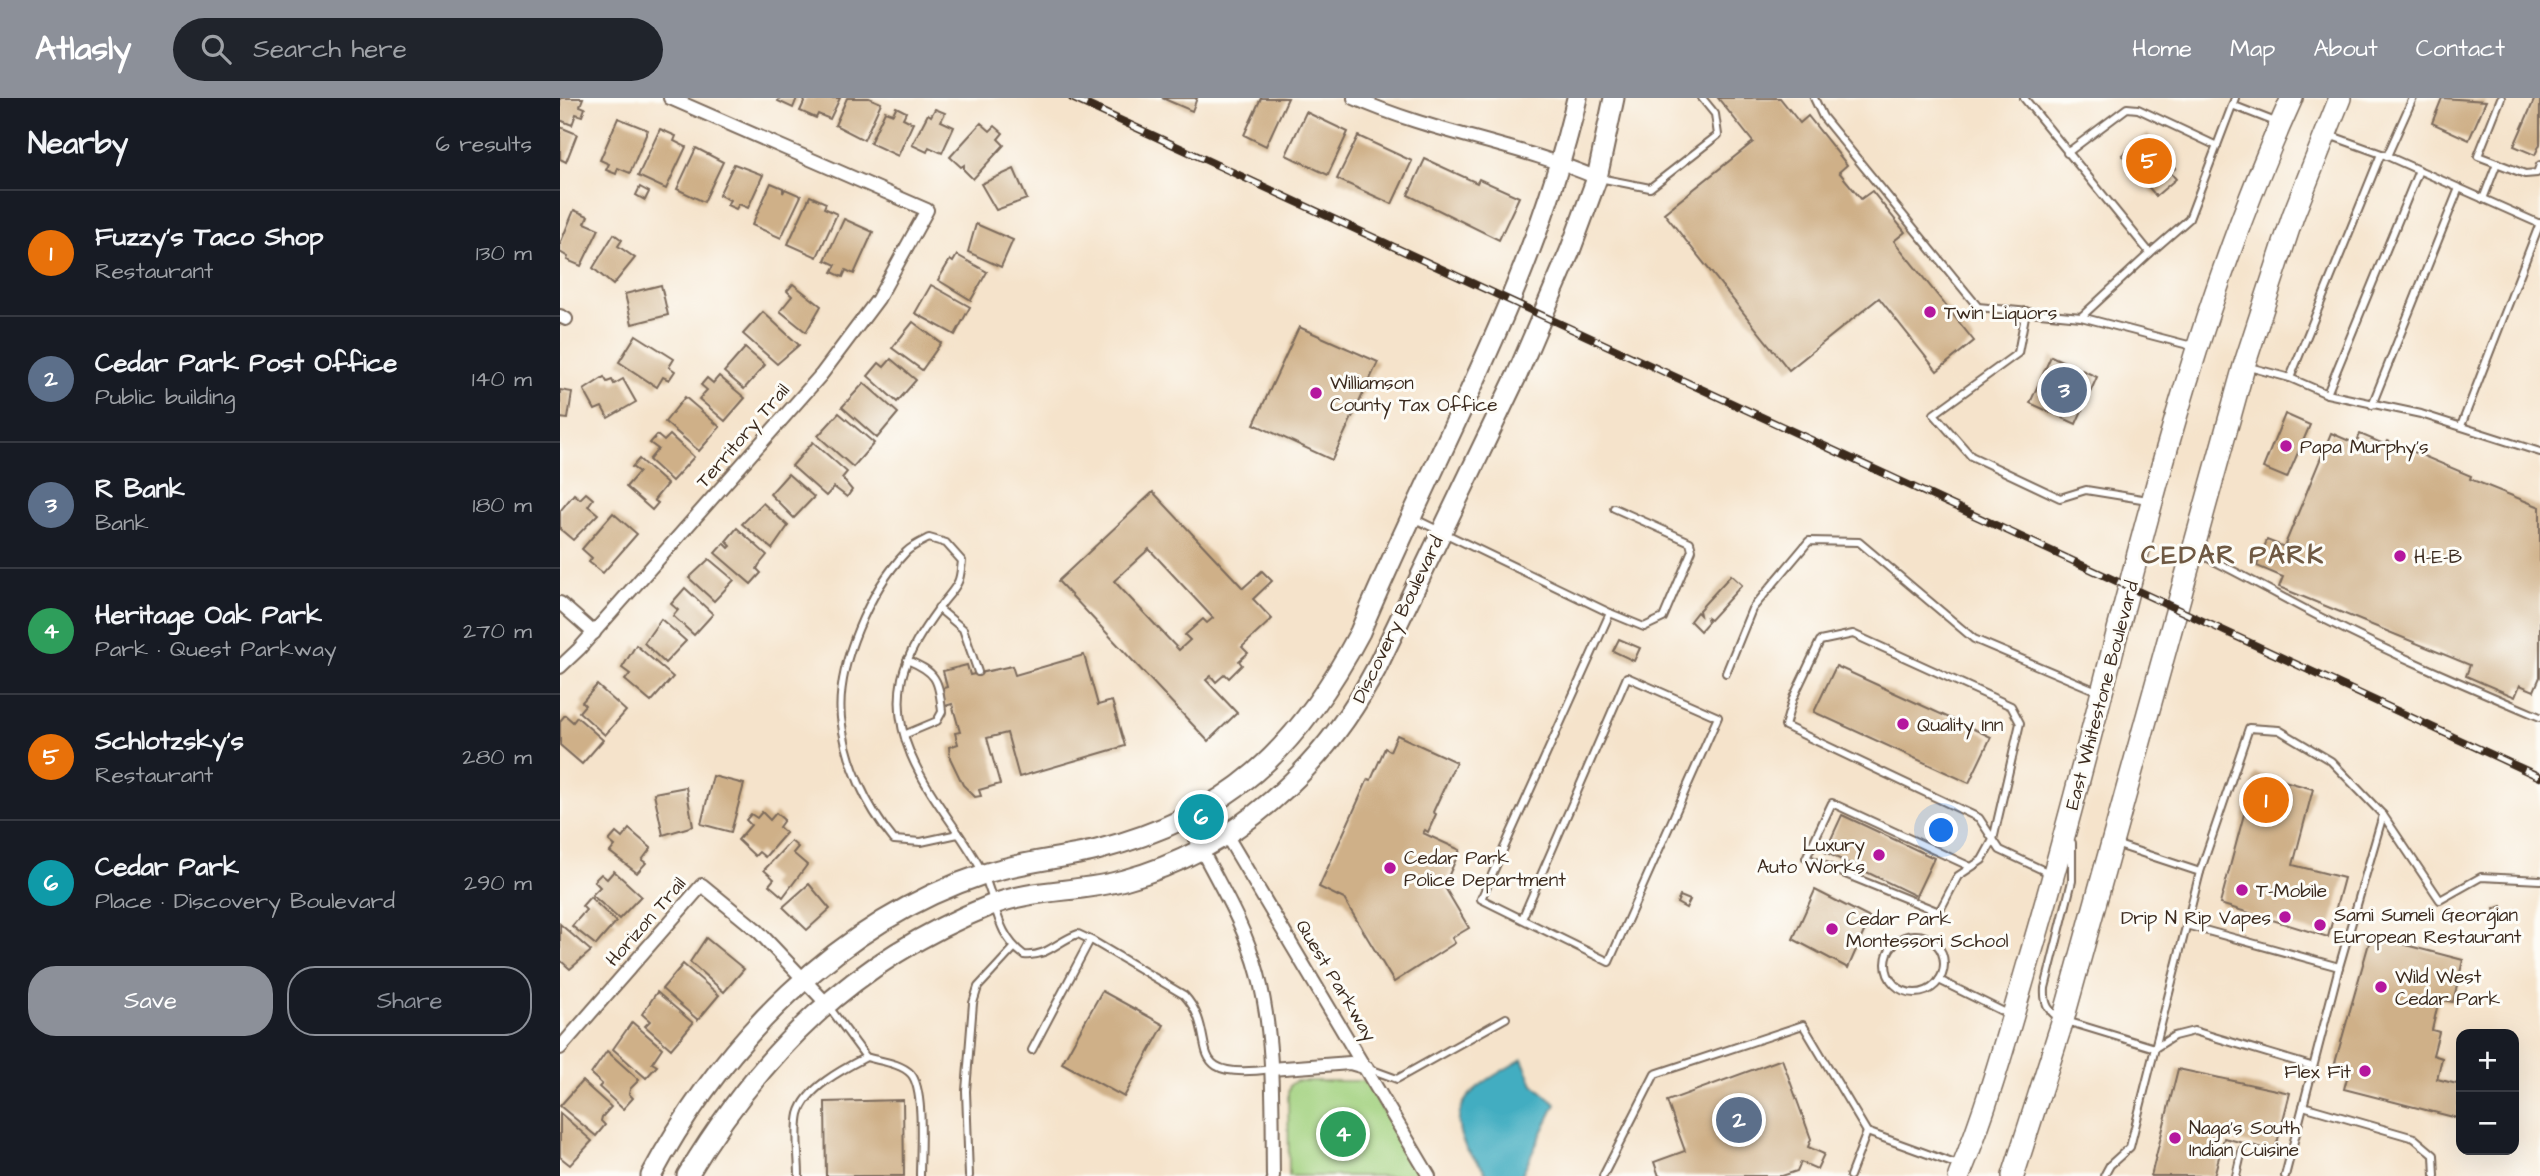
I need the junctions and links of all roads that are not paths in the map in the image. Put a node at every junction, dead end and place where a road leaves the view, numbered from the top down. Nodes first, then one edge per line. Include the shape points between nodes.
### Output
1 (670, 98) edge
2 (1354, 98) edge
3 (1577, 98) edge
4 (1614, 98) edge
5 (1702, 98) edge
6 (1814, 98) edge
7 (2024, 98) edge
8 (2292, 98) edge
9 (2340, 98) edge
10 (2413, 98) edge
11 (2501, 98) edge
12 (2233, 102) edge
13 (2280, 124) junction
14 (2324, 133) junction
15 (2217, 146) junction
16 (2067, 153) junction
17 (2384, 155) junction
18 (1562, 162) junction
19 (2497, 163) junction
20 (2540, 165) edge
21 (2419, 170) junction
22 (1597, 178) junction
23 (2459, 188) junction
24 (2483, 199) junction
25 (2540, 224) edge
26 (2150, 253) junction
27 (2026, 310) junction
28 (2081, 317) junction
29 (2198, 347) junction
30 (2244, 366) junction
31 (2290, 378) junction
32 (2327, 394) junction
33 (2372, 405) junction
34 (2461, 426) junction
35 (2540, 452) edge
36 (2154, 501) junction
37 (1614, 508) dead end
38 (1410, 517) junction
39 (1440, 531) junction
40 (2194, 551) junction
41 (560, 603) edge
42 (938, 608) junction
43 (1610, 613) junction
44 (594, 632) junction
45 (907, 660) junction
46 (560, 667) edge
47 (978, 672) dead end
48 (1726, 673) dead end
49 (2102, 693) junction
50 (2540, 717) edge
51 (906, 734) junction
52 (2072, 805) junction
53 (1209, 806) junction
54 (2383, 815) junction
55 (1186, 819) junction
56 (958, 834) junction
57 (1227, 836) junction
58 (1993, 840) junction
59 (2110, 843) junction
60 (1201, 851) junction
61 (1971, 867) junction
62 (2200, 872) junction
63 (983, 874) junction
64 (2054, 876) junction
65 (2540, 880) edge
66 (992, 905) junction
67 (1522, 919) junction
68 (2186, 925) junction
69 (1090, 940) junction
70 (1014, 948) junction
71 (2339, 967) junction
72 (803, 979) junction
73 (1939, 980) junction
74 (826, 1003) junction
75 (2012, 1016) junction
76 (1506, 1018) dead end
77 (2063, 1020) junction
78 (560, 1048) edge
79 (2155, 1048) junction
80 (1032, 1050) dead end
81 (866, 1057) junction
82 (2311, 1066) junction
83 (1367, 1068) junction
84 (1271, 1069) junction
85 (2303, 1105) junction
86 (1867, 1132) junction
87 (2242, 1150) dead end
88 (1961, 1171) edge
89 (651, 1176) edge
90 (687, 1176) edge
91 (799, 1176) edge
92 (920, 1176) edge
93 (968, 1176) edge
94 (1273, 1176) edge
95 (1429, 1176) edge
96 (1603, 1176) edge
97 (1850, 1176) edge
98 (2012, 1176) edge
99 (2104, 1176) edge
100 (2236, 1176) edge
101 (2285, 1176) edge
102 (2435, 1176) edge

1 - 44 street, Territory Trail via 927,209 878,299 821,375
2 - 18 street via 1440,129
3 - 18 street, Discovery Boulevard
4 - 22 street, Discovery Boulevard
5 - 22 lane via 1715,114 1718,135 1658,184 1640,189
6 - 27 lane via 1823,117 1978,307
7 - 16 lane
8 - 13 main road, East Whitestone Boulevard
9 - 14 main road
10 - 17 lane
11 - 19 lane via 2478,156
12 - 13 lane
12 - 15 lane
13 - 29 main road, East Whitestone Boulevard
14 - 17 lane
14 - 30 main road
15 - 16 lane via 2127,108
15 - 26 lane via 2189,219
16 - 26 lane
17 - 21 lane
17 - 31 lane
18 - 22 street
18 - 38 street, Discovery Boulevard via 1514,292
19 - 20 lane via 2533,175
19 - 24 lane
21 - 23 lane
21 - 32 lane
22 - 39 street, Discovery Boulevard via 1533,339
23 - 24 lane
23 - 33 lane
24 - 25 lane
25 - 34 lane
26 - 28 lane
27 - 28 lane
27 - 36 lane via 2018,354 1934,414 1971,456 2060,498 2086,490
28 - 29 lane
29 - 36 main road, East Whitestone Boulevard
30 - 31 lane
30 - 40 main road
31 - 32 lane
32 - 33 lane
33 - 34 lane
34 - 35 lane
36 - 49 main road, East Whitestone Boulevard
37 - 43 lane via 1690,542 1692,550 1663,618 1644,627
38 - 39 lane
38 - 53 street, Discovery Boulevard via 1360,632 1310,715 1278,753
39 - 43 lane
39 - 57 street, Discovery Boulevard via 1358,703 1298,778
40 - 50 lane via 2407,660
40 - 59 main road
41 - 44 street
42 - 45 lane
42 - 47 lane via 963,629
42 - 56 lane via 958,582 962,561 946,542 929,538 907,550 870,600 846,668 841,717 850,764 878,820 894,840 921,842
43 - 67 lane via 1481,899
44 - 46 street, Territory Trail
45 - 51 lane via 900,702
45 - 51 lane via 934,675 942,712 937,721
48 - 49 lane via 1752,609 1809,541 1859,542 1974,639
49 - 52 main road, East Whitestone Boulevard
51 - 56 lane via 932,798
52 - 64 main road, East Whitestone Boulevard
52 - 77 lane via 2071,881 2044,1003
53 - 55 street, Discovery Boulevard
53 - 57 street, Quest Parkway
54 - 62 lane via 2331,761 2279,730 2249,728
54 - 65 lane via 2440,900 2481,877
54 - 71 lane
55 - 60 street
55 - 63 street, Discovery Boulevard via 1095,850
56 - 63 lane
57 - 60 street, Discovery Boulevard
57 - 83 street, Quest Parkway
58 - 58 lane via 1979,818 1785,726 1820,641 1853,634 2011,706 2020,723
58 - 61 lane via 1982,860
58 - 64 lane via 2000,850
59 - 62 lane
59 - 77 main road
60 - 66 street, Discovery Boulevard via 1121,881 1024,894
60 - 84 street via 1244,934 1258,973
61 - 61 lane via 1958,876 1939,912 1806,858 1832,803
62 - 68 lane
63 - 66 lane
63 - 72 street, Discovery Boulevard via 906,907
64 - 75 main road, East Whitestone Boulevard
66 - 70 lane
66 - 74 street, Discovery Boulevard via 906,944
67 - 67 lane via 1609,962 1718,717 1628,677
68 - 71 lane
68 - 79 lane
69 - 70 lane via 1078,934 1065,938 1039,957 1024,956
69 - 80 lane
69 - 84 lane via 1184,995 1193,1005 1206,1055 1222,1069 1236,1074
70 - 93 lane via 978,987 973,1003 966,1091
71 - 82 lane
72 - 74 street, Horizon Trail
72 - 78 street, Horizon Trail via 758,931 702,885
72 - 89 street, Discovery Boulevard via 702,1092
73 - 73 lane via 1944,962 1936,944 1910,935 1893,945 1885,962 1897,988 1915,994
73 - 75 lane
74 - 81 lane
74 - 90 street, Discovery Boulevard via 751,1080
75 - 88 main road, East Whitestone Boulevard
76 - 83 lane via 1397,1079
77 - 79 lane
77 - 98 main road
79 - 82 lane via 2194,1031
79 - 99 lane via 2130,1147
81 - 91 lane via 804,1101 799,1116
81 - 92 lane via 911,1073 919,1087
82 - 85 lane
83 - 84 street via 1350,1063
83 - 95 street, Quest Parkway
84 - 94 street
85 - 101 lane
85 - 102 lane via 2414,1138 2434,1155
86 - 88 lane
86 - 96 lane via 1803,1025 1655,1074
86 - 97 lane
87 - 100 lane

